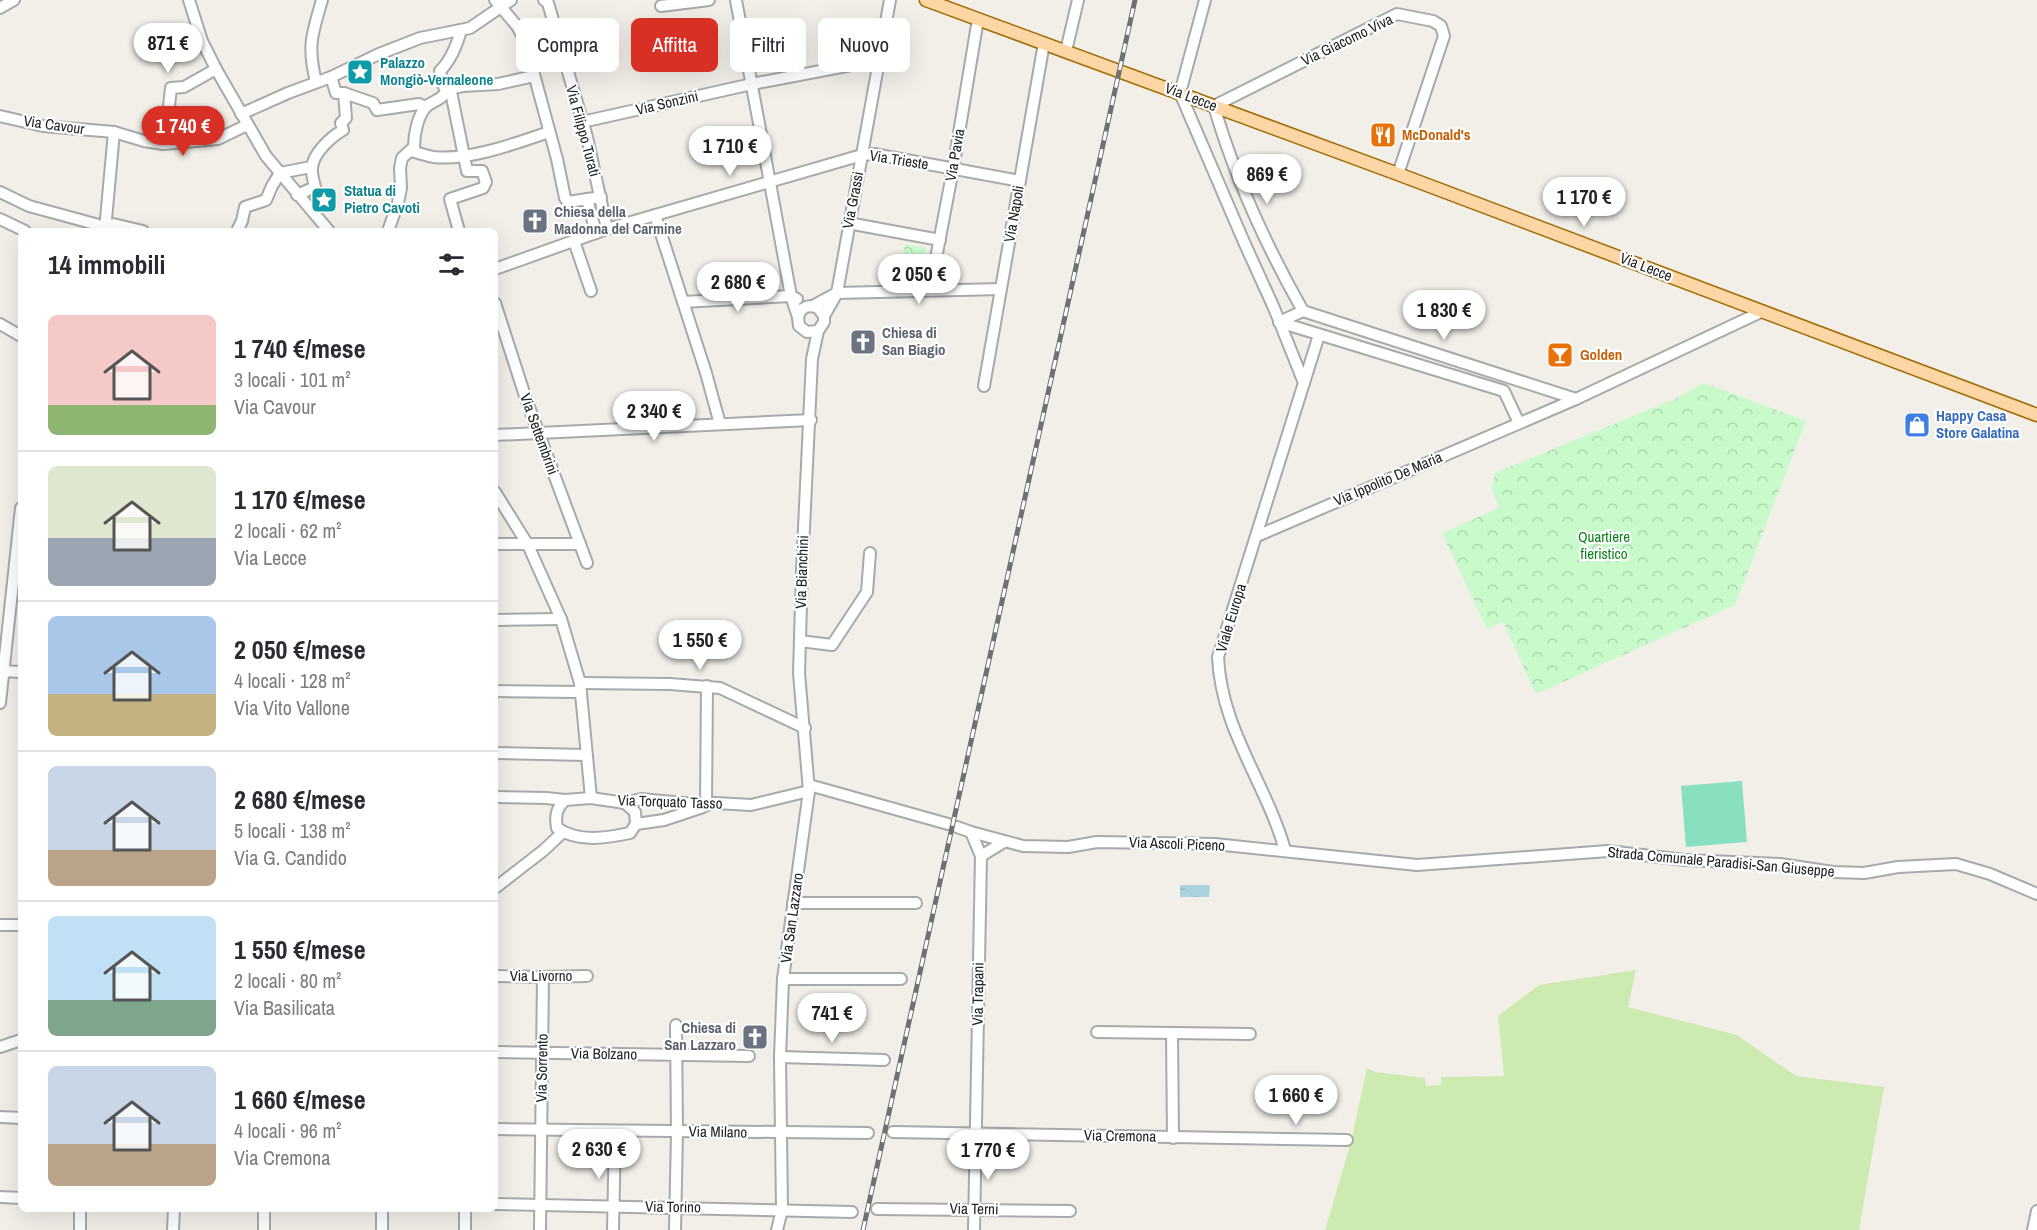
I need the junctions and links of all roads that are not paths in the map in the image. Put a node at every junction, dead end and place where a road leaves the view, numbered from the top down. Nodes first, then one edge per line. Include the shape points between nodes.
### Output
1 (14, 0) edge
2 (189, 0) edge
3 (322, 0) edge
4 (512, 0) edge
5 (709, 0) edge
6 (736, 0) edge
7 (890, 0) edge
8 (926, 0) edge
9 (1078, 0) edge
10 (1205, 0) edge
11 (549, 1) edge
12 (696, 1) edge
13 (499, 4) edge
14 (661, 6) dead end
15 (0, 8) edge
16 (886, 18) edge
17 (978, 19) junction
18 (461, 30) junction
19 (1044, 43) junction
20 (1066, 51) junction
21 (216, 69) junction
22 (818, 71) edge
23 (876, 72) edge
24 (534, 76) junction
25 (331, 77) junction
26 (316, 82) junction
27 (752, 84) junction
28 (447, 89) junction
29 (344, 93) junction
30 (1180, 93) junction
31 (1214, 106) junction
32 (425, 107) junction
33 (241, 114) junction
34 (0, 116) edge
35 (168, 116) dead end
36 (582, 122) junction
37 (247, 125) junction
38 (114, 132) junction
39 (549, 132) junction
40 (1223, 138) junction
41 (1203, 147) junction
42 (411, 151) junction
43 (464, 155) junction
44 (862, 155) junction
45 (312, 167) junction
46 (953, 169) junction
47 (280, 173) junction
48 (1398, 174) junction
49 (769, 180) junction
50 (1020, 181) junction
51 (0, 192) edge
52 (297, 195) junction
53 (600, 197) junction
54 (587, 200) junction
55 (655, 215) junction
56 (0, 219) edge
57 (849, 223) junction
58 (19, 228) edge
59 (103, 228) edge
60 (106, 228) edge
61 (107, 228) edge
62 (130, 228) edge
63 (238, 228) edge
64 (325, 228) edge
65 (389, 228) edge
66 (458, 228) edge
67 (607, 229) junction
68 (596, 233) junction
69 (940, 240) junction
70 (574, 241) junction
71 (498, 268) edge
72 (1001, 289) junction
73 (930, 290) junction
74 (591, 291) dead end
75 (837, 293) junction
76 (791, 296) junction
77 (684, 302) junction
78 (811, 306) junction
79 (1303, 311) junction
80 (1763, 311) junction
81 (498, 312) edge
82 (824, 316) junction
83 (798, 317) junction
84 (1280, 322) junction
85 (0, 324) edge
86 (802, 330) junction
87 (818, 331) junction
88 (18, 334) edge
89 (1319, 335) junction
90 (812, 359) junction
91 (1509, 376) junction
92 (1304, 382) junction
93 (984, 386) dead end
94 (1504, 391) junction
95 (1576, 399) junction
96 (2037, 415) edge
97 (811, 420) junction
98 (1519, 423) junction
99 (720, 424) junction
100 (538, 432) junction
101 (498, 435) edge
102 (499, 506) edge
103 (1257, 536) junction
104 (498, 544) edge
105 (580, 544) junction
106 (528, 545) junction
107 (18, 547) edge
108 (870, 553) dead end
109 (587, 563) dead end
110 (561, 619) junction
111 (498, 620) edge
112 (4, 637) edge
113 (800, 641) junction
114 (2, 671) edge
115 (18, 672) edge
116 (706, 686) junction
117 (580, 688) junction
118 (498, 691) edge
119 (0, 703) edge
120 (805, 728) junction
121 (498, 753) edge
122 (586, 755) junction
123 (809, 788) junction
124 (498, 797) edge
125 (591, 798) junction
126 (565, 800) junction
127 (625, 802) junction
128 (706, 805) junction
129 (636, 824) junction
130 (953, 825) joint
131 (563, 832) junction
132 (971, 832) junction
133 (1004, 842) junction
134 (1285, 850) junction
135 (981, 856) junction
136 (1399, 863) joint
137 (498, 886) edge
138 (2037, 894) edge
139 (793, 903) junction
140 (916, 903) dead end
141 (0, 925) edge
142 (18, 925) edge
143 (498, 976) edge
144 (587, 976) dead end
145 (543, 977) junction
146 (783, 979) junction
147 (901, 979) dead end
148 (675, 1025) dead end
149 (1097, 1032) dead end
150 (1172, 1033) junction
151 (1250, 1034) dead end
152 (18, 1041) edge
153 (0, 1047) edge
154 (498, 1052) edge
155 (542, 1052) junction
156 (675, 1056) junction
157 (749, 1056) dead end
158 (780, 1057) junction
159 (884, 1060) dead end
160 (0, 1118) edge
161 (18, 1118) edge
162 (498, 1129) edge
163 (541, 1130) junction
164 (615, 1131) junction
165 (677, 1132) junction
166 (893, 1132) dead end
167 (781, 1133) junction
168 (868, 1133) dead end
169 (975, 1133) junction
170 (1173, 1138) junction
171 (1347, 1140) dead end
172 (0, 1197) edge
173 (18, 1198) edge
174 (498, 1204) edge
175 (540, 1205) junction
176 (613, 1206) junction
177 (675, 1208) junction
178 (877, 1209) dead end
179 (974, 1209) junction
180 (782, 1210) junction
181 (1070, 1211) dead end
182 (2037, 1211) edge
183 (80, 1212) edge
184 (174, 1212) edge
185 (264, 1212) edge
186 (382, 1212) edge
187 (465, 1212) edge
188 (852, 1212) dead end
189 (80, 1230) edge
190 (173, 1230) edge
191 (264, 1230) edge
192 (382, 1230) edge
193 (465, 1230) edge
194 (540, 1230) edge
195 (613, 1230) edge
196 (675, 1230) edge
197 (777, 1230) edge
198 (974, 1230) edge
199 (2033, 1230) edge

1 - 15 street
2 - 21 street
3 - 26 street via 311,38
4 - 13 street
5 - 12 street
6 - 27 street
7 - 16 street, Via Grassi
8 - 17 main road, Via Lecce
9 - 20 street
10 - 30 street
11 - 36 street, Via Filippo Turati
12 - 14 street
13 - 18 street via 470,28
13 - 24 street via 525,41
17 - 19 main road, Via Lecce
17 - 46 street, Via Pavia
18 - 25 street via 420,38
18 - 28 street via 447,64 440,71
19 - 20 main road, Via Lecce
19 - 50 street, Via Napoli
20 - 30 main road, Via Lecce
21 - 33 street
21 - 35 street via 184,87 171,88
22 - 27 street, Via Sonzini
23 - 44 street, Via Grassi
24 - 28 street
24 - 39 street
25 - 26 street
25 - 29 street via 336,93
26 - 33 street
27 - 36 street, Via Sonzini
27 - 49 street
28 - 32 street
28 - 43 street via 451,92
29 - 32 street via 373,103 376,110 419,104
29 - 45 street via 343,130 329,139
30 - 31 main road, Via Lecce
30 - 41 street
31 - 40 street
31 - 48 main road, Via Lecce
31 - 48 street, Via Giacomo Viva via 1397,14 1433,21 1441,26 1444,36
32 - 42 street via 415,128
33 - 37 street
34 - 38 street, Via Cavour via 43,126
36 - 53 street, Via Filippo Turati
37 - 38 street, Via Cavour via 218,139 163,144
37 - 47 street
38 - 60 street
39 - 43 street via 519,144
39 - 54 street via 565,198 568,202
40 - 41 street
40 - 79 street
41 - 84 street
42 - 43 street via 435,157
42 - 65 street via 402,158 401,188
43 - 66 street via 467,171 482,171 486,182 483,188 450,199
44 - 46 street, Via Trieste
44 - 49 street, Via Trieste
44 - 57 street, Via Grassi
45 - 47 street
45 - 52 street via 315,187
46 - 50 street, Via Trieste
46 - 69 street, Via Pavia
47 - 52 street
47 - 63 street via 266,200 245,207
48 - 80 main road, Via Lecce
49 - 55 street, Via Trieste
49 - 76 street
50 - 72 street, Via Napoli
51 - 59 street via 29,206
52 - 64 street
53 - 54 street
53 - 67 street, Via Filippo Turati
54 - 68 street
55 - 67 street, Via Trieste
55 - 77 street
56 - 58 street
57 - 69 street
57 - 75 street, Via Grassi
61 - 62 street via 113,224
67 - 68 street, Via Trieste
68 - 70 street, Via Trieste
69 - 73 street, Via Pavia
70 - 71 street, Via Trieste
70 - 74 street
72 - 73 street
72 - 93 street, Via Napoli
73 - 75 street
75 - 78 street
75 - 82 street, Via Grassi
76 - 77 street
76 - 78 street
76 - 83 street
77 - 99 street
78 - 82 street
78 - 83 street
79 - 84 street
79 - 91 street
80 - 95 street, Via Ippolito De Maria
80 - 96 main road, Via Lecce
81 - 100 street, Via Settembrini
82 - 87 street
83 - 86 street
84 - 89 street
84 - 92 street
85 - 88 street
86 - 87 street
86 - 90 street
87 - 90 street
89 - 92 street, Viale Europa
89 - 94 street
90 - 97 street, Via Bianchini
91 - 94 street
91 - 95 street
92 - 103 street, Viale Europa
94 - 98 street
95 - 98 street, Via Ippolito De Maria
97 - 99 street
97 - 113 street, Via Bianchini
98 - 103 street, Via Ippolito De Maria
99 - 100 street
100 - 101 street
100 - 105 street, Via Settembrini
102 - 106 street
103 - 134 street, Viale Europa via 1218,657 1219,680 1227,712
104 - 106 street
105 - 106 street
105 - 109 street, Via Settembrini
106 - 110 street
107 - 112 street
108 - 113 street via 867,592 832,645
110 - 111 street
110 - 117 street
112 - 114 street
113 - 120 street, Via Bianchini
114 - 115 street
114 - 119 street
116 - 117 street
116 - 120 street via 720,688
116 - 128 street
117 - 118 street
117 - 122 street
120 - 123 street, Via Bianchini
121 - 122 street
122 - 125 street
123 - 128 street, Via Torquato Tasso via 750,805
123 - 130 street, Via Torquato Tasso
123 - 139 street, Via San Lazzaro
124 - 126 street, Via Torquato Tasso
125 - 126 street, Via Torquato Tasso
125 - 127 street, Via Torquato Tasso
126 - 131 street via 555,818 557,828
127 - 128 street, Via Torquato Tasso via 641,799
127 - 129 street via 635,812
128 - 129 street via 664,820
129 - 131 street via 630,833 609,837 576,837
130 - 132 street, Via Ascoli Piceno
131 - 137 street
132 - 133 street, Via Ascoli Piceno
132 - 135 street, Via Trapani
133 - 134 street, Via Ascoli Piceno via 1052,847 1097,842 1215,844
133 - 135 street
134 - 136 street, Via Ascoli Piceno
135 - 169 street, Via Trapani
136 - 138 street, Strada Comunale Paradisi-San Giuseppe via 1417,865 1608,851 1685,860 1780,864 1833,872 1864,873 1956,864
139 - 140 street
139 - 146 street, Via San Lazzaro
141 - 142 street
143 - 145 street, Via Livorno
144 - 145 street, Via Livorno
145 - 155 street, Via Sorrento
146 - 147 street
146 - 158 street, Via San Lazzaro
148 - 156 street
149 - 150 street
150 - 151 street
150 - 170 street
152 - 153 street
154 - 155 street, Via Bolzano
155 - 156 street, Via Bolzano
155 - 163 street, Via Sorrento
156 - 157 street, Via Bolzano
156 - 165 street
158 - 159 street
158 - 167 street, Via San Lazzaro
160 - 161 street
162 - 163 street, Via Milano
163 - 164 street, Via Milano
163 - 175 street, Via Sorrento
164 - 165 street, Via Milano
164 - 176 street
165 - 167 street, Via Milano
165 - 177 street
166 - 169 street, Via Cremona
167 - 168 street, Via Milano
167 - 180 street, Via San Lazzaro
169 - 170 street, Via Cremona
169 - 179 street, Via Trapani
170 - 171 street, Via Cremona
172 - 173 street
174 - 175 street, Via Torino
175 - 176 street, Via Torino
175 - 194 street, Via Sorrento
176 - 177 street, Via Torino
176 - 195 street
177 - 180 street, Via Torino
177 - 196 street
178 - 179 street, Via Terni
179 - 181 street, Via Terni
179 - 198 street, Via Trapani
180 - 188 street, Via Torino
180 - 197 street, Via San Lazzaro
182 - 199 street
183 - 189 street
184 - 190 street
185 - 191 street
186 - 192 street
187 - 193 street

